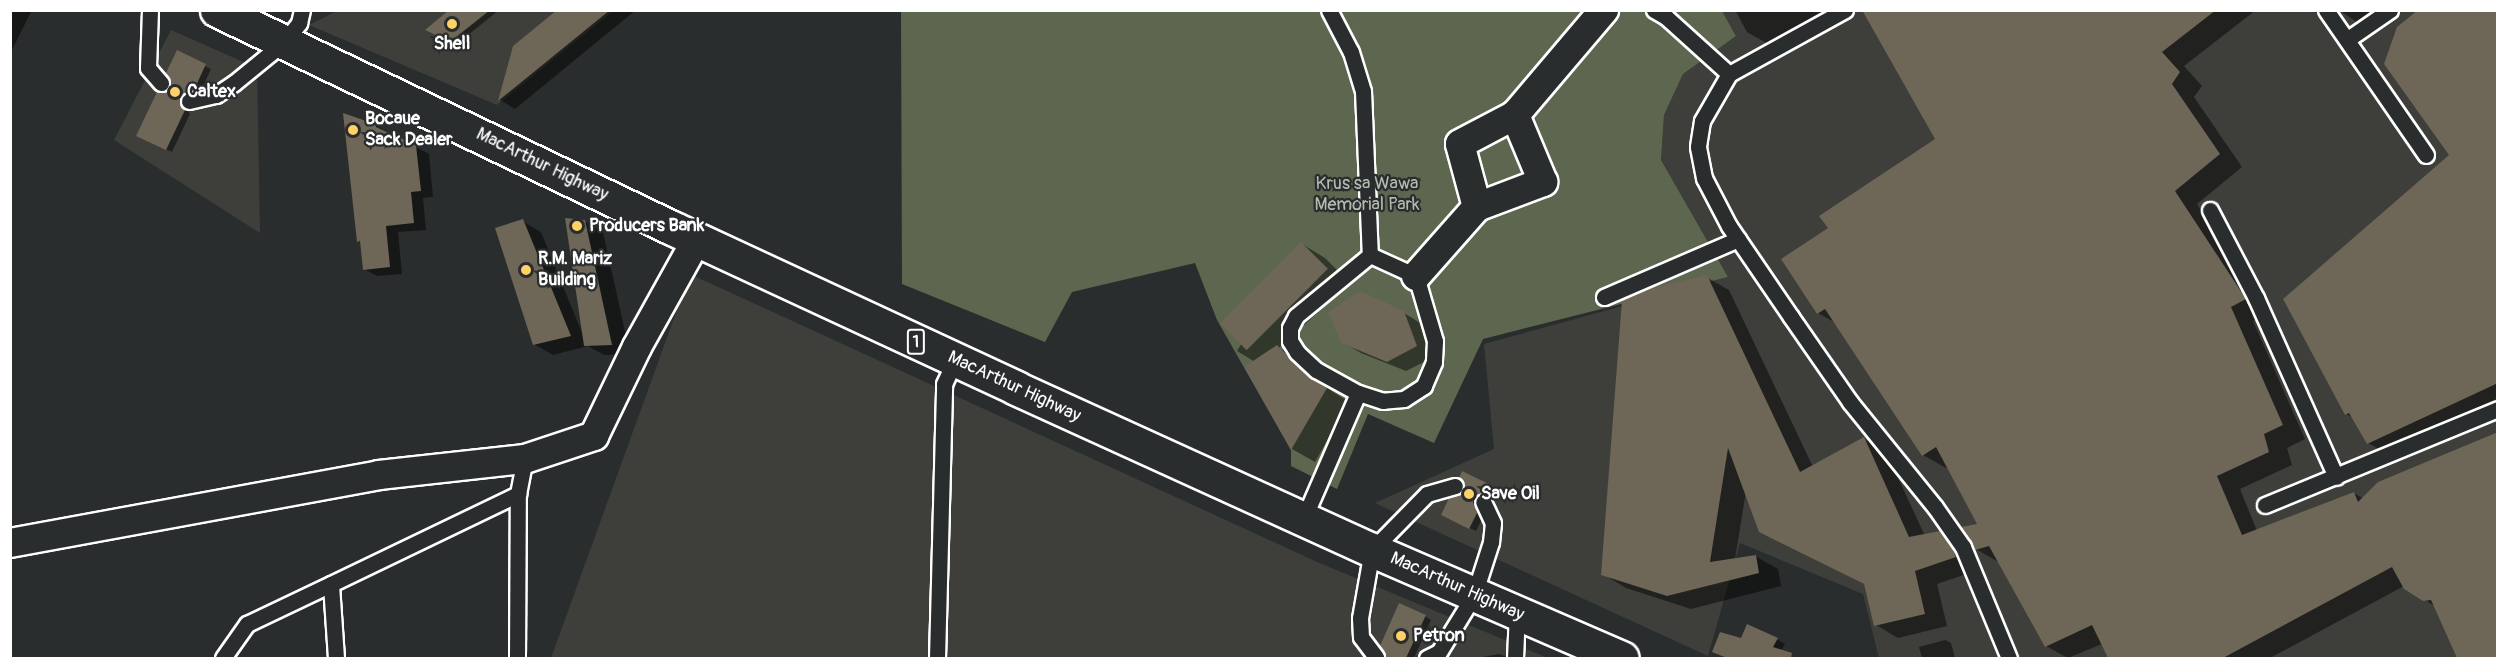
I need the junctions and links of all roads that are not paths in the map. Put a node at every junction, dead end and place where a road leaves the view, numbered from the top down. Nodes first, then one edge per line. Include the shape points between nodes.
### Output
1 (150, 10) edge
2 (217, 10) edge
3 (302, 10) edge
4 (1329, 10) edge
5 (1604, 10) edge
6 (1654, 10) edge
7 (1845, 10) edge
8 (2326, 10) edge
9 (2390, 10) edge
10 (2348, 39) junction
11 (283, 43) junction
12 (1729, 74) junction
13 (161, 83) dead end
14 (189, 101) dead end
15 (1515, 115) junction
16 (2426, 155) dead end
17 (1477, 207) junction
18 (2210, 210) dead end
19 (697, 239) junction
20 (1738, 239) junction
21 (1370, 255) junction
22 (1416, 276) junction
23 (1604, 297) dead end
24 (955, 360) junction
25 (1358, 393) junction
26 (2498, 409) edge
27 (525, 459) junction
28 (2336, 477) junction
29 (1455, 486) dead end
30 (518, 494) junction
31 (1483, 502) dead end
32 (2265, 505) dead end
33 (1304, 518) junction
34 (10, 543) edge
35 (1372, 550) junction
36 (331, 584) junction
37 (1474, 595) junction
38 (1517, 613) junction
39 (1376, 657) dead end
40 (223, 658) edge
41 (336, 658) edge
42 (517, 658) edge
43 (937, 658) edge
44 (1427, 658) edge
45 (1515, 658) edge
46 (1622, 658) edge
47 (2009, 658) edge

1 - 13 lane via 148,68
2 - 11 highway, MacArthur Highway / 1
3 - 11 lane via 299,23
4 - 21 lane via 1351,52 1363,91
5 - 15 street
6 - 12 lane
7 - 12 lane
8 - 10 lane
9 - 10 lane
10 - 16 lane
11 - 14 lane via 216,95
11 - 19 highway, MacArthur Highway / 1
12 - 20 lane via 1702,121 1698,147 1704,178
15 - 17 street via 1460,144
15 - 17 street via 1543,182
17 - 22 street
18 - 28 lane via 2256,298
19 - 24 highway, MacArthur Highway / 1
19 - 27 street via 637,347 594,436
20 - 23 lane
20 - 47 lane via 1850,402 1963,547
21 - 22 lane
21 - 25 lane via 1296,316 1290,328 1290,341 1297,352 1316,370
22 - 25 lane via 1435,341 1434,362 1424,386 1404,399 1383,401
24 - 33 highway, MacArthur Highway / 1
24 - 43 lane via 944,384
25 - 33 lane
26 - 28 lane
27 - 30 lane
27 - 34 street via 379,475
28 - 32 lane
29 - 35 lane via 1427,494
30 - 36 lane
30 - 42 lane
31 - 37 lane via 1493,523
33 - 35 highway, MacArthur Highway / 1
35 - 37 highway, MacArthur Highway / 1
35 - 39 lane via 1360,618 1361,637
36 - 40 lane via 247,624
36 - 41 lane
37 - 38 highway, MacArthur Highway / 1
37 - 44 lane via 1439,652
38 - 45 lane
38 - 46 highway, MacArthur Highway / 1

